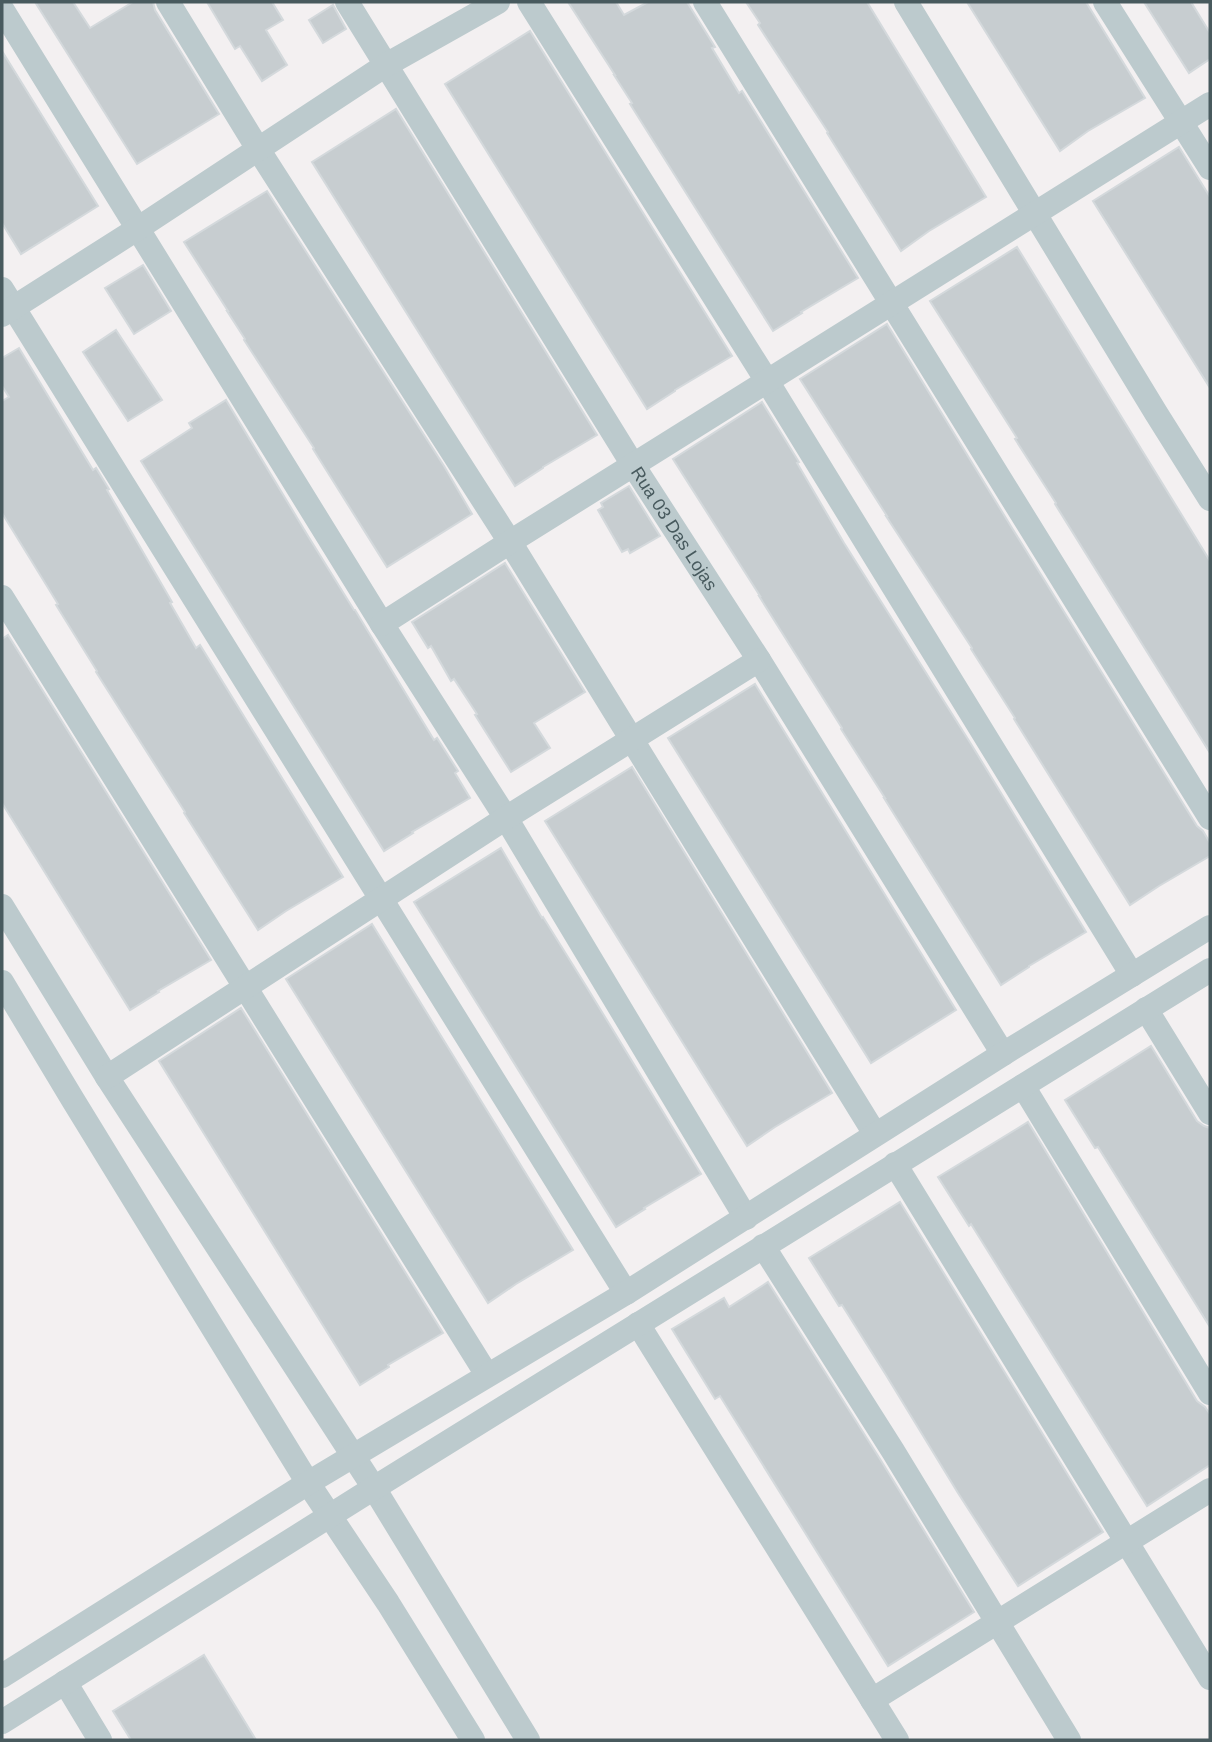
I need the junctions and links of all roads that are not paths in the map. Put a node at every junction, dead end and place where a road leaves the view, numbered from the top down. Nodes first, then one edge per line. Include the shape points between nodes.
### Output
1 (167, 2) edge
2 (347, 2) edge
3 (498, 2) edge
4 (529, 2) edge
5 (705, 2) edge
6 (906, 2) edge
7 (1105, 2) edge
8 (2, 9) edge
9 (386, 65) junction
10 (1210, 104) edge
11 (1181, 122) junction
12 (258, 149) junction
13 (1210, 169) edge
14 (1035, 214) junction
15 (137, 229) junction
16 (892, 303) junction
17 (6, 304) edge
18 (767, 382) junction
19 (633, 465) junction
20 (1210, 499) edge
21 (510, 542) junction
22 (2, 597) edge
23 (383, 624) junction
24 (759, 660) junction
25 (631, 740) junction
26 (506, 818) junction
27 (1210, 818) edge
28 (381, 899) junction
29 (2, 906) edge
30 (1210, 927) edge
31 (1210, 970) edge
32 (1132, 975) junction
33 (2, 982) edge
34 (246, 987) junction
35 (1146, 1009) junction
36 (1003, 1054) junction
37 (107, 1077) junction
38 (1023, 1086) junction
39 (1210, 1113) edge
40 (876, 1134) junction
41 (895, 1164) junction
42 (746, 1218) junction
43 (763, 1246) junction
44 (626, 1293) junction
45 (638, 1324) junction
46 (487, 1376) junction
47 (1210, 1393) edge
48 (353, 1456) junction
49 (308, 1483) junction
50 (373, 1488) junction
51 (1210, 1490) edge
52 (331, 1516) junction
53 (1127, 1542) junction
54 (997, 1623) junction
55 (2, 1676) edge
56 (1210, 1678) edge
57 (65, 1682) junction
58 (872, 1700) junction
59 (2, 1722) edge
60 (100, 1740) edge
61 (473, 1740) edge
62 (528, 1740) edge
63 (897, 1740) edge
64 (1069, 1740) edge

1 - 12 street
2 - 9 street, Rua 03 Das Lojas
3 - 9 street
4 - 18 street
5 - 16 street
6 - 14 street
7 - 11 street
8 - 15 street
9 - 12 street
9 - 19 street, Rua 03 Das Lojas
10 - 11 street
11 - 13 street
11 - 14 street
12 - 15 street
12 - 21 street
14 - 16 street
14 - 20 street
15 - 17 street
15 - 23 street
16 - 18 street
16 - 27 street
17 - 28 street
18 - 19 street
18 - 32 street
19 - 21 street
19 - 24 street, Rua 03 Das Lojas
21 - 23 street
21 - 25 street
22 - 34 street
23 - 26 street
24 - 25 street
24 - 36 street, Rua 03 Das Lojas
25 - 26 street
25 - 40 street
26 - 28 street
26 - 42 street
28 - 34 street
28 - 44 street
29 - 37 street
30 - 32 street
31 - 35 street
32 - 36 street
33 - 49 street
34 - 37 street
34 - 46 street
35 - 38 street
35 - 39 street
36 - 40 street
37 - 48 street
38 - 41 street
38 - 47 street
40 - 42 street
41 - 43 street
41 - 53 street
42 - 44 street
43 - 45 street
43 - 54 street
44 - 46 street
45 - 50 street
45 - 58 street
46 - 48 street
48 - 49 street
48 - 50 street
49 - 52 street
49 - 55 street
50 - 52 street
50 - 62 street
51 - 53 street
52 - 57 street
52 - 61 street
53 - 54 street
53 - 56 street
54 - 58 street
54 - 64 street
57 - 59 street
57 - 60 street
58 - 63 street

